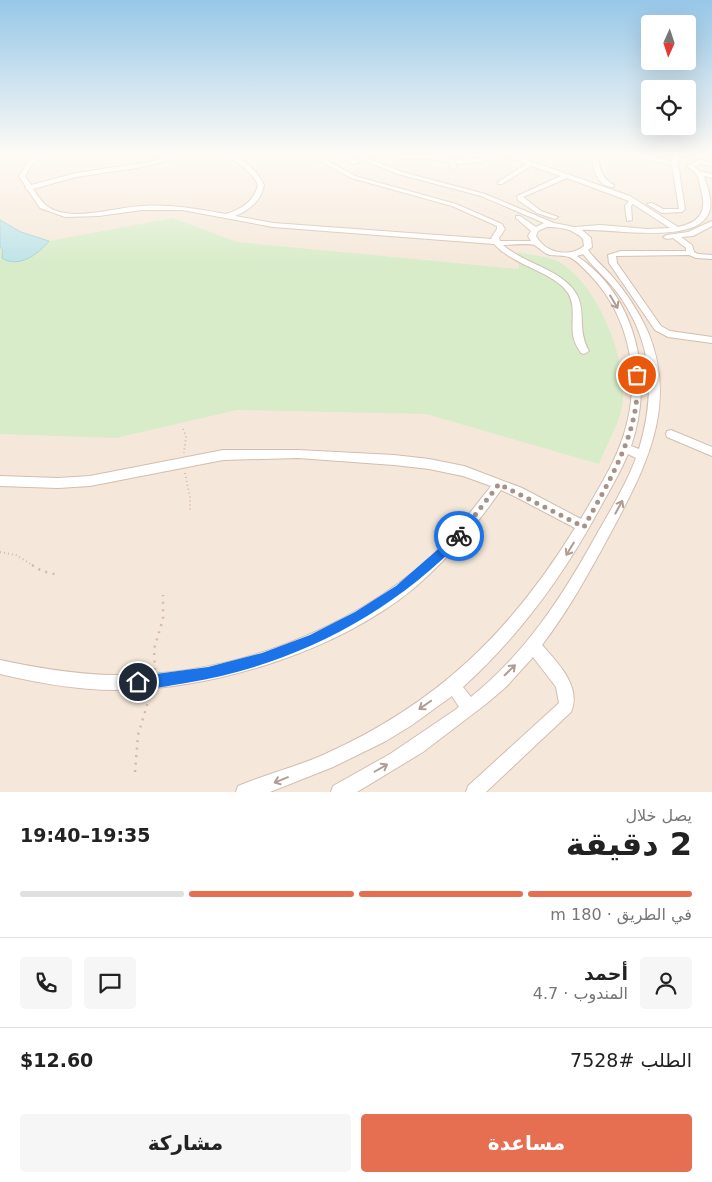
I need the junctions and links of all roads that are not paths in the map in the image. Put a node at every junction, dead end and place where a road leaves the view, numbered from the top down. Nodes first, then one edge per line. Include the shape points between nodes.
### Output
1 (30, 191) edge
2 (259, 191) edge
3 (405, 191) edge
4 (451, 191) edge
5 (468, 191) edge
6 (532, 191) edge
7 (608, 191) edge
8 (621, 191) edge
9 (679, 191) edge
10 (704, 191) edge
11 (633, 200) junction
12 (245, 209) junction
13 (645, 209) junction
14 (555, 216) dead end
15 (227, 217) junction
16 (242, 220) junction
17 (628, 220) dead end
18 (712, 223) edge
19 (553, 225) junction
20 (573, 229) junction
21 (535, 230) junction
22 (674, 233) junction
23 (497, 242) junction
24 (534, 242) junction
25 (586, 244) junction
26 (691, 253) junction
27 (569, 254) junction
28 (709, 256) edge
29 (712, 340) edge
30 (584, 351) dead end
31 (671, 434) dead end
32 (625, 448) junction
33 (712, 452) edge
34 (643, 456) junction
35 (0, 481) edge
36 (499, 484) junction
37 (584, 527) junction
38 (533, 646) junction
39 (0, 667) edge
40 (453, 686) junction
41 (470, 708) junction
42 (244, 792) edge
43 (339, 792) edge
44 (474, 792) edge

1 - 15 street via 42,207 65,215 162,207
2 - 12 street via 256,199
3 - 23 street via 454,205 501,226 495,235
4 - 21 street via 521,218
5 - 19 street
6 - 14 street via 520,199 539,212
7 - 11 street
8 - 9 street via 662,211 680,211
10 - 22 street via 706,213 697,222
11 - 13 street
11 - 17 street via 628,206
12 - 15 street
12 - 16 street
13 - 22 street
13 - 22 street
15 - 16 street
16 - 23 street
18 - 22 street via 700,231
19 - 20 street
19 - 21 street
20 - 22 street via 599,227
20 - 25 street
21 - 24 street
22 - 25 street via 604,233
22 - 26 street
22 - 28 street
23 - 24 street
23 - 30 street via 506,252 556,278 572,292 577,308 576,337
24 - 27 street via 554,253
25 - 27 street
25 - 34 street via 626,300 646,340 653,365 653,420
26 - 28 street
26 - 29 street via 612,255 613,263 658,328 668,334
27 -> 32 street via 601,283 623,318 631,338 638,388 635,414
31 - 33 street
32 - 34 street
32 - 37 street
38 -> 34 street via 602,538
35 - 36 street via 90,481 194,459 260,453 429,464 464,471
36 - 37 street
36 - 39 street via 464,531 400,590 313,640 262,659 208,673 153,682 91,682 31,675
37 -> 40 street via 528,611 494,649
41 -> 38 street
38 - 44 street via 563,685 567,696 566,708
40 - 41 street
40 -> 42 street via 399,724 337,757
43 -> 41 street via 411,751

